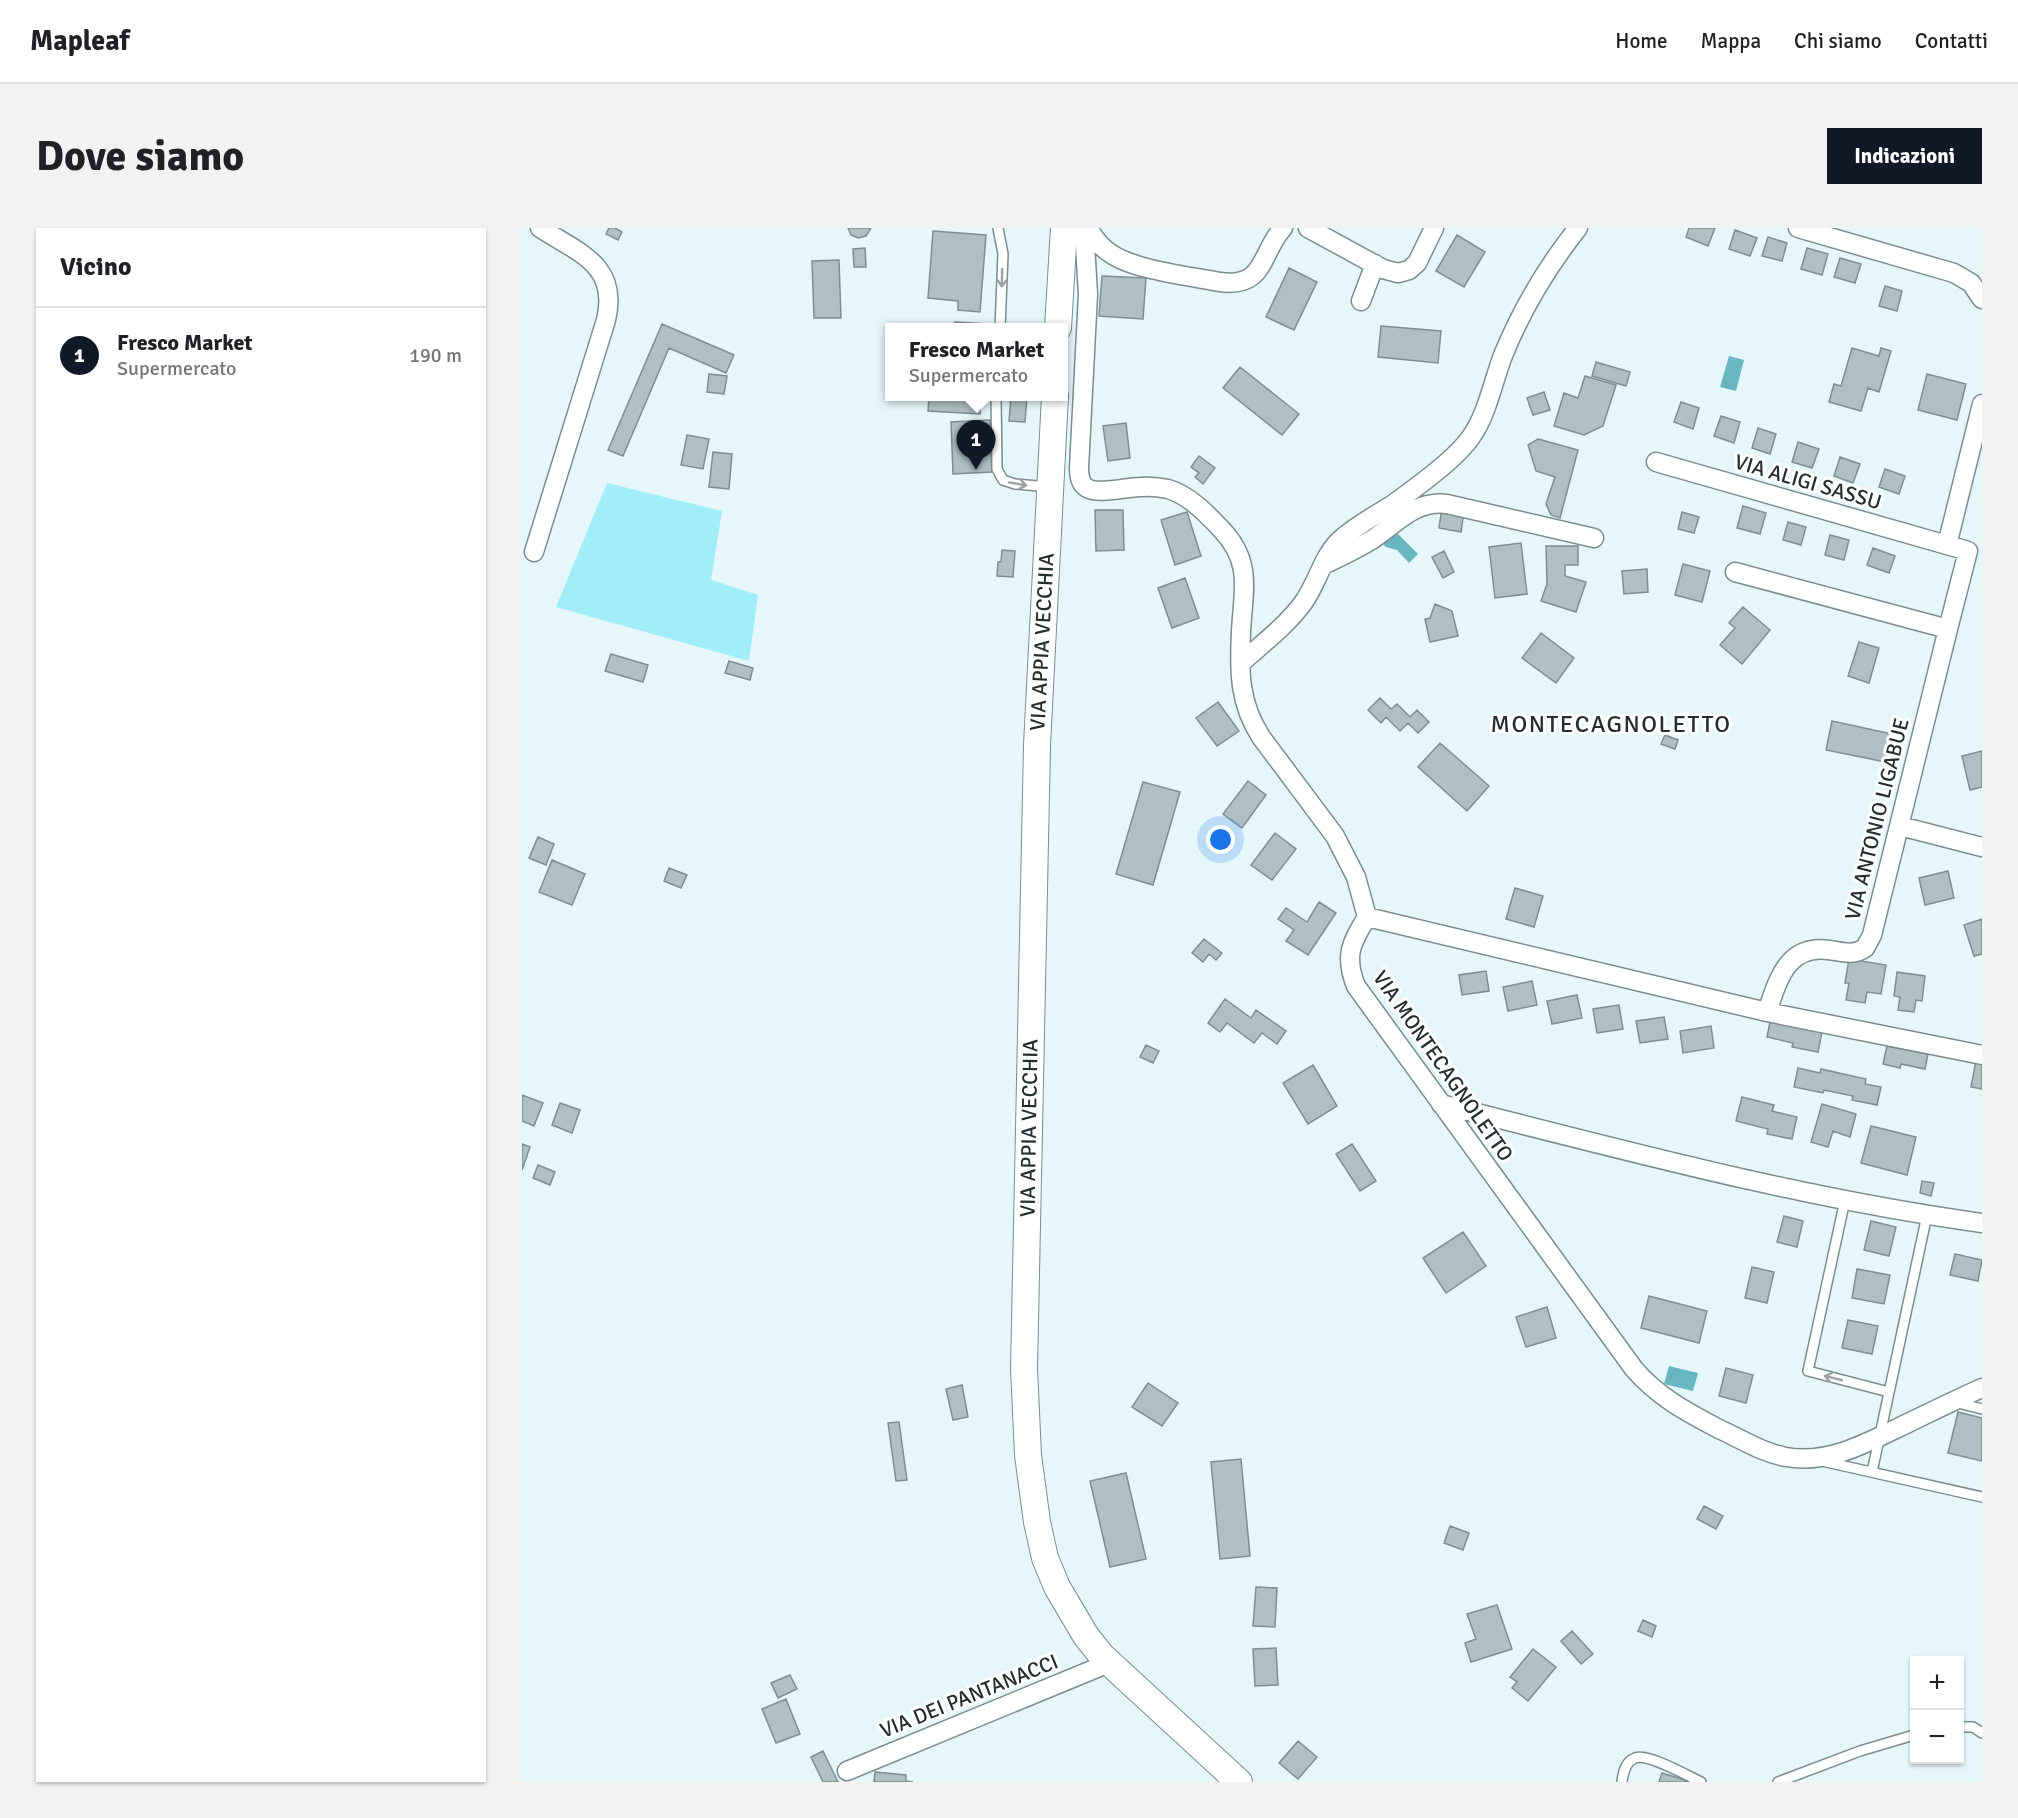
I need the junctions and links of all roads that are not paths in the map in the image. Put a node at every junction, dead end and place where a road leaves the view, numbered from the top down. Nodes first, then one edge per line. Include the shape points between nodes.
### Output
1 (540, 228) edge
2 (998, 228) edge
3 (1064, 228) edge
4 (1086, 228) edge
5 (1283, 228) edge
6 (1308, 228) edge
7 (1434, 228) edge
8 (1578, 228) edge
9 (1798, 228) edge
10 (1375, 264) junction
11 (1982, 299) edge
12 (1360, 301) dead end
13 (1000, 323) edge
14 (1058, 323) edge
15 (996, 401) edge
16 (1055, 401) edge
17 (1982, 404) edge
18 (1656, 462) dead end
19 (1050, 487) junction
20 (1594, 538) dead end
21 (1947, 545) junction
22 (534, 552) dead end
23 (1975, 553) edge
24 (1323, 565) junction
25 (1735, 572) dead end
26 (1948, 628) junction
27 (1240, 663) junction
28 (1900, 826) junction
29 (1982, 847) edge
30 (1367, 917) junction
31 (1767, 1012) junction
32 (1982, 1055) edge
33 (1441, 1104) junction
34 (1845, 1200) junction
35 (1927, 1215) junction
36 (1982, 1223) edge
37 (1982, 1388) edge
38 (1890, 1392) junction
39 (1952, 1402) junction
40 (1982, 1409) edge
41 (1880, 1436) junction
42 (1811, 1458) junction
43 (1872, 1472) junction
44 (1982, 1497) edge
45 (1109, 1663) junction
46 (1964, 1727) edge
47 (1982, 1733) edge
48 (1910, 1736) edge
49 (847, 1771) dead end
50 (1239, 1782) edge
51 (1622, 1782) edge
52 (1701, 1782) edge
53 (1778, 1782) edge

1 - 22 street via 599,268 608,300 606,320
2 -> 13 lane via 1003,254
3 - 14 main road
4 - 5 street via 1103,248 1130,263 1232,283 1256,273
4 - 27 street via 1088,294 1079,468 1082,482 1094,491 1149,486 1172,491 1198,506 1223,531 1237,550 1245,576
6 - 10 street
7 - 10 street via 1409,270 1392,272
8 - 24 street via 1531,294 1480,420 1467,442 1393,504 1341,539
9 - 11 street via 1954,273 1971,283
10 - 12 street
15 -> 19 lane via 997,469 1003,480
16 - 19 main road, VIA APPIA VECCHIA
17 - 21 street
18 - 21 street, VIA ALIGI SASSU
19 - 45 main road, VIA APPIA VECCHIA via 1037,745 1024,1402 1036,1515 1045,1558 1072,1615
20 - 24 street via 1447,504 1427,504
21 - 23 street, VIA ALIGI SASSU
23 - 26 street, VIA ALIGI SASSU
24 - 27 street via 1298,609
25 - 26 street
26 - 28 street, VIA ANTONIO LIGABUE
27 - 30 street via 1245,704 1254,726 1335,836 1356,878
28 - 29 street
28 - 31 street, VIA ANTONIO LIGABUE via 1865,948 1846,954 1819,949 1799,954 1784,969
30 - 31 street
30 - 33 street, VIA MONTECAGNOLETTO via 1350,951 1356,986
31 - 32 street
33 - 34 street
33 - 42 street, VIA MONTECAGNOLETTO via 1627,1360 1654,1390 1691,1414 1764,1450
34 - 35 street
38 -> 34 lane via 1808,1371
35 - 36 street
35 - 38 lane
37 - 39 street, VIA MONTECAGNOLETTO
38 - 41 lane
39 - 40 lane
39 - 41 street, VIA MONTECAGNOLETTO
41 - 42 street, VIA MONTECAGNOLETTO via 1850,1449
41 - 43 lane
42 - 43 lane
43 - 44 lane
45 - 49 street, VIA DEI PANTANACCI
45 - 50 main road, VIA APPIA VECCHIA
46 - 47 lane
48 - 53 lane
51 - 52 lane via 1628,1763 1642,1757

